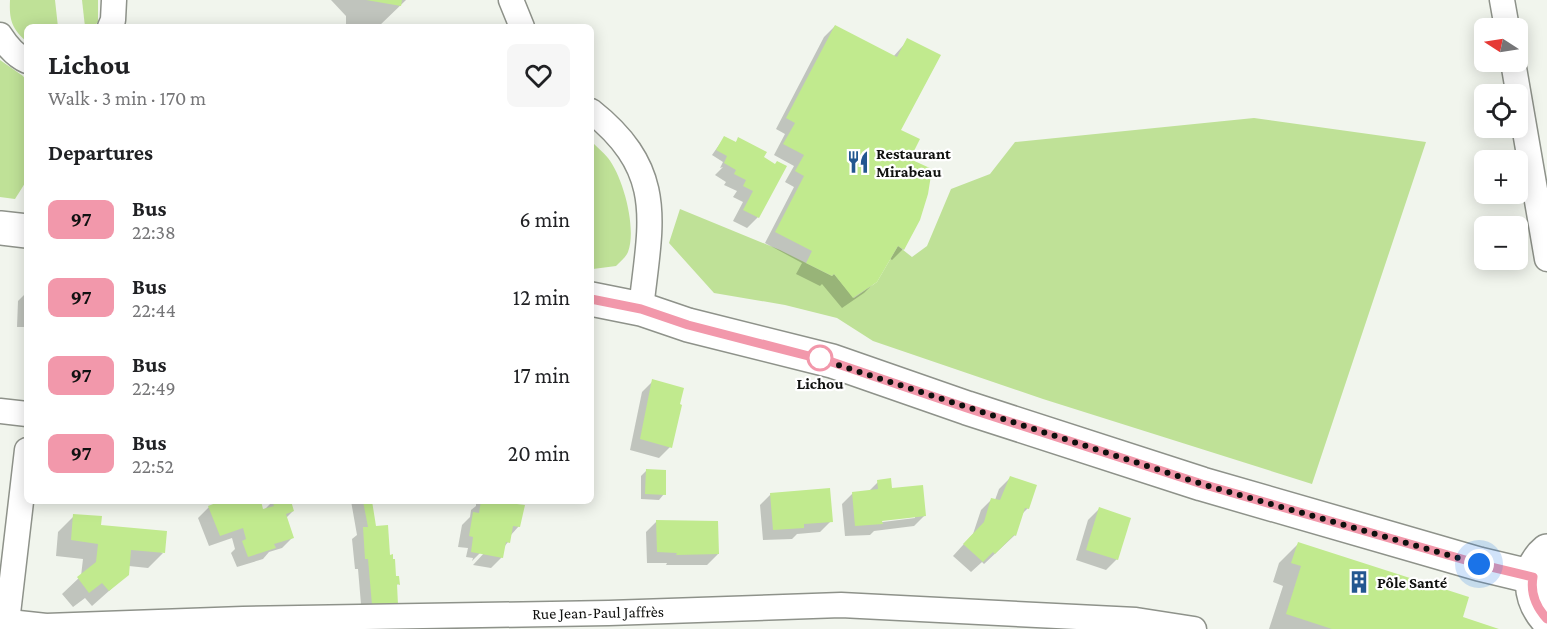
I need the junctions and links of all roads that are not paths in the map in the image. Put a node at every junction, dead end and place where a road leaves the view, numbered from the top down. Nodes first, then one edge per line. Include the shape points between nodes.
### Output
1 (114, 0) edge
2 (511, 0) edge
3 (1502, 0) edge
4 (1505, 18) edge
5 (111, 24) edge
6 (521, 24) edge
7 (0, 35) edge
8 (24, 59) edge
9 (1515, 72) edge
10 (594, 114) edge
11 (0, 228) edge
12 (24, 231) edge
13 (1547, 259) edge
14 (594, 300) edge
15 (641, 309) junction
16 (0, 411) edge
17 (24, 414) edge
18 (24, 472) edge
19 (1540, 564) edge
20 (1547, 619) edge
21 (4, 622) edge
22 (1194, 629) edge

1 - 5 street
2 - 6 street
3 - 4 street
7 - 8 street via 6,46
9 - 13 street
10 - 15 street via 620,137 646,184 651,226
11 - 12 main road
14 - 15 main road
15 - 19 main road via 832,362 1282,508 1479,564
16 - 17 street
18 - 21 street
19 - 20 main road via 1533,597
21 - 22 street, Rue Jean-Paul Jaffrès via 46,626 841,605 1136,620

